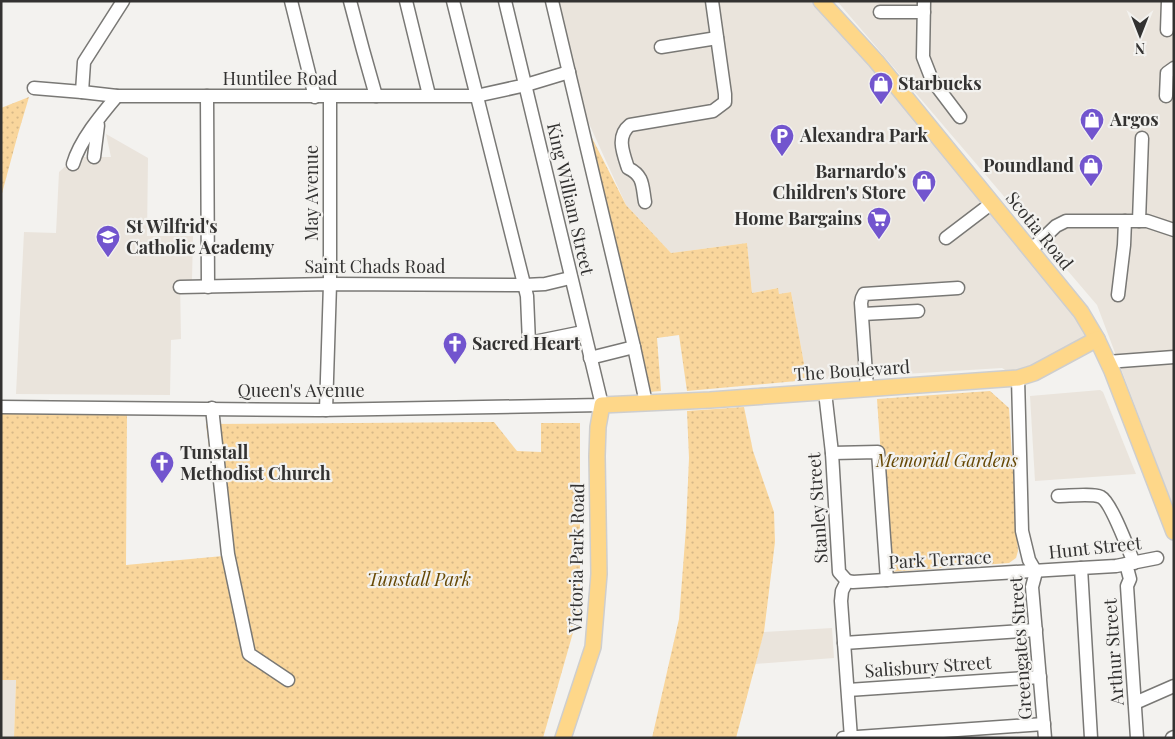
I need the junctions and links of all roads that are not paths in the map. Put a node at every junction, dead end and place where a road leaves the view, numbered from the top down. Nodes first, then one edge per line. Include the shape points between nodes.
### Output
1 (123, 1) edge
2 (292, 1) edge
3 (350, 1) edge
4 (406, 1) edge
5 (453, 1) edge
6 (505, 1) edge
7 (552, 1) edge
8 (712, 1) edge
9 (822, 1) edge
10 (1168, 1) edge
11 (924, 6) edge
12 (880, 12) dead end
13 (1167, 30) dead end
14 (717, 38) junction
15 (661, 48) dead end
16 (1174, 68) edge
17 (569, 72) junction
18 (526, 85) junction
19 (34, 88) dead end
20 (82, 92) junction
21 (117, 96) junction
22 (206, 96) junction
23 (376, 96) junction
24 (429, 96) junction
25 (476, 96) junction
26 (1166, 96) dead end
27 (315, 97) junction
28 (330, 97) junction
29 (100, 115) junction
30 (960, 117) dead end
31 (1142, 138) dead end
32 (94, 157) dead end
33 (73, 164) dead end
34 (645, 202) dead end
35 (992, 202) junction
36 (1125, 221) junction
37 (1139, 221) junction
38 (1174, 230) edge
39 (946, 238) dead end
40 (1031, 250) junction
41 (570, 278) junction
42 (330, 284) junction
43 (524, 285) junction
44 (180, 287) dead end
45 (208, 287) junction
46 (958, 288) dead end
47 (1118, 296) dead end
48 (862, 309) junction
49 (918, 311) dead end
50 (583, 332) junction
51 (1097, 338) junction
52 (634, 347) junction
53 (1174, 356) edge
54 (590, 358) junction
55 (1107, 362) junction
56 (1018, 378) junction
57 (867, 388) junction
58 (825, 392) junction
59 (646, 403) junction
60 (602, 405) junction
61 (1, 407) edge
62 (212, 408) junction
63 (326, 410) junction
64 (832, 453) junction
65 (1058, 496) dead end
66 (1172, 525) edge
67 (1157, 558) dead end
68 (1130, 563) junction
69 (1081, 568) junction
70 (1036, 572) junction
71 (887, 580) junction
72 (847, 581) junction
73 (1036, 630) junction
74 (844, 643) junction
75 (1040, 677) junction
76 (288, 680) dead end
77 (1174, 686) edge
78 (848, 690) junction
79 (1135, 703) junction
80 (1044, 724) junction
81 (851, 737) edge
82 (563, 738) edge
83 (842, 738) edge
84 (1045, 738) edge
85 (1091, 738) edge
86 (1137, 738) edge

1 - 20 street via 87,54
2 - 27 street
3 - 23 street
4 - 24 street
5 - 25 street
6 - 18 street, King William Street
7 - 17 street
8 - 14 street
9 - 35 main road, Scotia Road
10 - 13 street
11 - 12 street
11 - 30 street via 923,57 932,80
14 - 15 street
14 - 34 street via 725,94 725,102 720,107 713,111 630,125 624,130 621,138 628,168 640,177
16 - 26 street via 1167,73
17 - 18 street, Huntilee Road
17 - 52 street
18 - 25 street, Huntilee Road
18 - 41 street, King William Street
19 - 20 street, Huntilee Road
20 - 21 street, Huntilee Road
21 - 22 street, Huntilee Road
21 - 29 street
22 - 27 street, Huntilee Road
22 - 45 street
23 - 24 street, Huntilee Road
23 - 28 street, Huntilee Road
24 - 25 street, Huntilee Road
25 - 43 street
27 - 28 street, Huntilee Road
28 - 42 street, May Avenue
29 - 32 street
29 - 33 street
31 - 37 street
35 - 39 street
35 - 40 main road, Scotia Road
36 - 37 street
36 - 40 street via 1066,221 1056,226
36 - 47 street
37 - 38 street
40 - 51 main road, Scotia Road via 1081,312
41 - 43 street, Saint Chads Road
41 - 50 street, King William Street
42 - 43 street, Saint Chads Road
42 - 45 street, Saint Chads Road
42 - 63 street, May Avenue
43 - 50 street via 529,343
44 - 45 street, Saint Chads Road
46 - 48 street via 864,294
48 - 49 street
48 - 57 street
50 - 54 street, King William Street
51 - 55 main road, Scotia Road
51 - 56 main road, The Boulevard via 1034,373
52 - 54 street
52 - 59 street
53 - 55 street
54 - 60 street, King William Street
55 - 66 main road, Scotia Road
56 - 57 main road, The Boulevard
56 - 70 street, Greengates Street via 1022,531
57 - 58 main road, The Boulevard
58 - 59 main road, The Boulevard
58 - 64 street, Stanley Street
59 - 60 main road, The Boulevard
60 - 63 street, Queen's Avenue
60 - 82 main road, Victoria Park Road via 598,427 598,574 593,647
61 - 62 street, Queen's Avenue
62 - 63 street, Queen's Avenue
62 - 76 street via 228,554 249,654
64 - 71 street via 878,452
64 - 72 street, Stanley Street via 839,572
65 - 68 street, Arthur Street via 1097,496 1105,500 1119,526
67 - 68 street, Hunt Street
68 - 69 street, Hunt Street
68 - 79 street, Arthur Street via 1127,586
69 - 70 street, Hunt Street
69 - 85 street
70 - 71 street, Park Terrace
70 - 73 street, Greengates Street via 1032,587
71 - 72 street, Park Terrace
72 - 74 street, Stanley Street via 840,601
73 - 74 street
73 - 75 street, Greengates Street
74 - 78 street, Stanley Street
75 - 78 street, Salisbury Street
75 - 80 street, Greengates Street
77 - 79 street
78 - 81 street, Stanley Street
79 - 86 street, Arthur Street
80 - 81 street
80 - 84 street, Greengates Street
81 - 83 street

